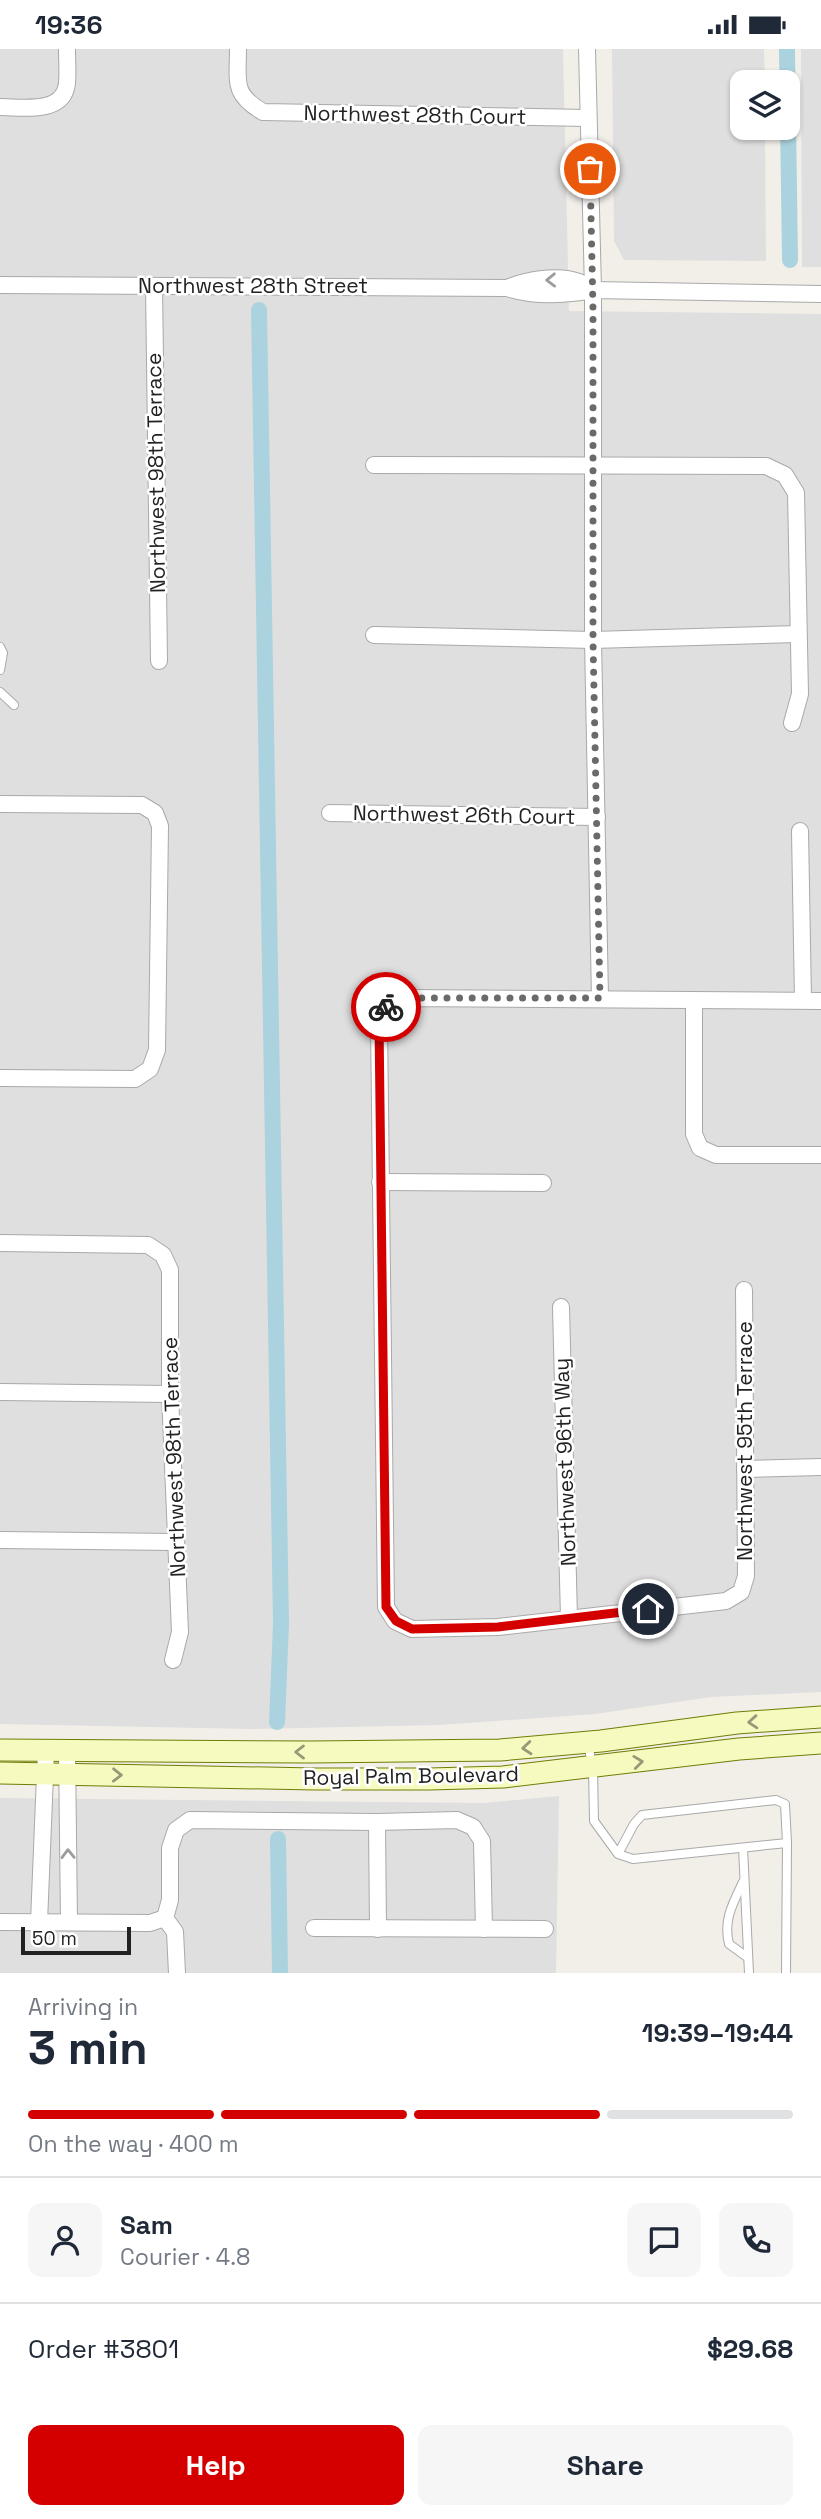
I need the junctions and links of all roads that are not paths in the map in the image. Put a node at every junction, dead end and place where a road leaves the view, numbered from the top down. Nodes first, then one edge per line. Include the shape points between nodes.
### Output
1 (67, 49) edge
2 (238, 49) edge
3 (587, 49) edge
4 (0, 107) edge
5 (588, 118) junction
6 (0, 285) edge
7 (154, 286) junction
8 (593, 291) junction
9 (821, 294) edge
10 (374, 465) dead end
11 (594, 466) junction
12 (798, 634) junction
13 (374, 635) dead end
14 (593, 640) junction
15 (0, 647) edge
16 (159, 661) dead end
17 (0, 670) edge
18 (0, 692) edge
19 (15, 705) dead end
20 (792, 723) dead end
21 (0, 804) edge
22 (330, 813) dead end
23 (597, 817) junction
24 (800, 831) dead end
25 (600, 998) junction
26 (694, 1000) junction
27 (803, 1000) junction
28 (821, 1001) edge
29 (0, 1078) edge
30 (821, 1155) edge
31 (380, 1182) junction
32 (543, 1183) dead end
33 (0, 1243) edge
34 (744, 1290) dead end
35 (561, 1307) dead end
36 (0, 1392) edge
37 (170, 1394) junction
38 (821, 1467) edge
39 (745, 1469) junction
40 (0, 1540) edge
41 (175, 1542) junction
42 (569, 1618) junction
43 (173, 1660) dead end
44 (821, 1717) edge
45 (588, 1742) junction
46 (821, 1743) edge
47 (0, 1750) edge
48 (56, 1751) junction
49 (593, 1768) junction
50 (0, 1773) edge
51 (46, 1773) junction
52 (67, 1774) junction
53 (377, 1822) junction
54 (787, 1843) junction
55 (743, 1848) junction
56 (618, 1854) junction
57 (744, 1880) junction
58 (165, 1917) junction
59 (0, 1921) edge
60 (39, 1922) junction
61 (69, 1922) junction
62 (314, 1928) dead end
63 (379, 1929) junction
64 (484, 1929) junction
65 (545, 1929) dead end
66 (747, 1957) junction
67 (177, 1973) edge
68 (749, 1973) edge
69 (786, 1973) edge

1 - 4 street via 68,86 61,98 46,108
2 - 5 street, Northwest 28th Court via 238,85 245,102 263,113
3 - 5 street
5 - 8 street
6 - 7 street, Northwest 28th Street
7 - 8 street, Northwest 28th Street via 506,288 554,279 578,281
7 - 16 street, Northwest 98th Terrace
8 - 9 street, Northwest 28th Street
8 - 11 street
10 - 11 street
11 - 12 street via 766,466 785,475 796,493
11 - 14 street
12 - 14 street
12 - 20 street via 800,694
13 - 14 street
14 - 23 street
15 - 17 lane
18 - 19 lane
21 - 29 street via 142,805 155,813 160,826 157,1050 150,1069 135,1080
22 - 23 street, Northwest 26th Court
23 - 25 street
24 - 27 street
25 - 26 street
25 - 31 street via 405,998 387,1005 379,1022
26 - 27 street
26 - 30 street via 694,1134 700,1148 716,1155
27 - 28 street
31 - 32 street
31 - 42 street via 386,1607 396,1621 412,1629 498,1627
33 - 37 street, Northwest 98th Terrace via 148,1245 163,1255 170,1270
34 - 39 street, Northwest 95th Terrace
35 - 42 street, Northwest 96th Way
36 - 37 street
37 - 41 street, Northwest 98th Terrace
38 - 39 street
39 - 42 street, Northwest 95th Terrace via 746,1576 741,1592 726,1601
40 - 41 street
41 - 43 street, Northwest 98th Terrace via 180,1632
44 -> 45 main road, Royal Palm Boulevard
45 -> 48 main road, Royal Palm Boulevard via 428,1752
45 - 49 lane
49 -> 46 main road, Royal Palm Boulevard
47 - 48 main road, Royal Palm Boulevard
48 - 51 street
48 - 52 street
52 -> 49 main road, Royal Palm Boulevard via 429,1779
49 - 56 lane via 594,1821
50 - 51 main road, Royal Palm Boulevard
51 - 52 main road, Royal Palm Boulevard
51 - 60 street
61 -> 52 street
53 - 58 street via 190,1820 176,1830 170,1848 170,1900
53 - 63 street
53 - 64 street via 457,1820 473,1827 482,1841
54 - 55 lane
54 - 56 lane via 785,1804 776,1800 642,1815
54 - 69 lane
55 - 56 lane via 633,1859
55 - 57 lane
57 - 66 lane
57 - 66 lane via 730,1908 727,1927 729,1944
58 - 61 street via 150,1923
58 - 67 street via 175,1932
59 - 60 street
60 - 61 street
62 - 63 street
63 - 64 street
64 - 65 street
66 - 68 lane

